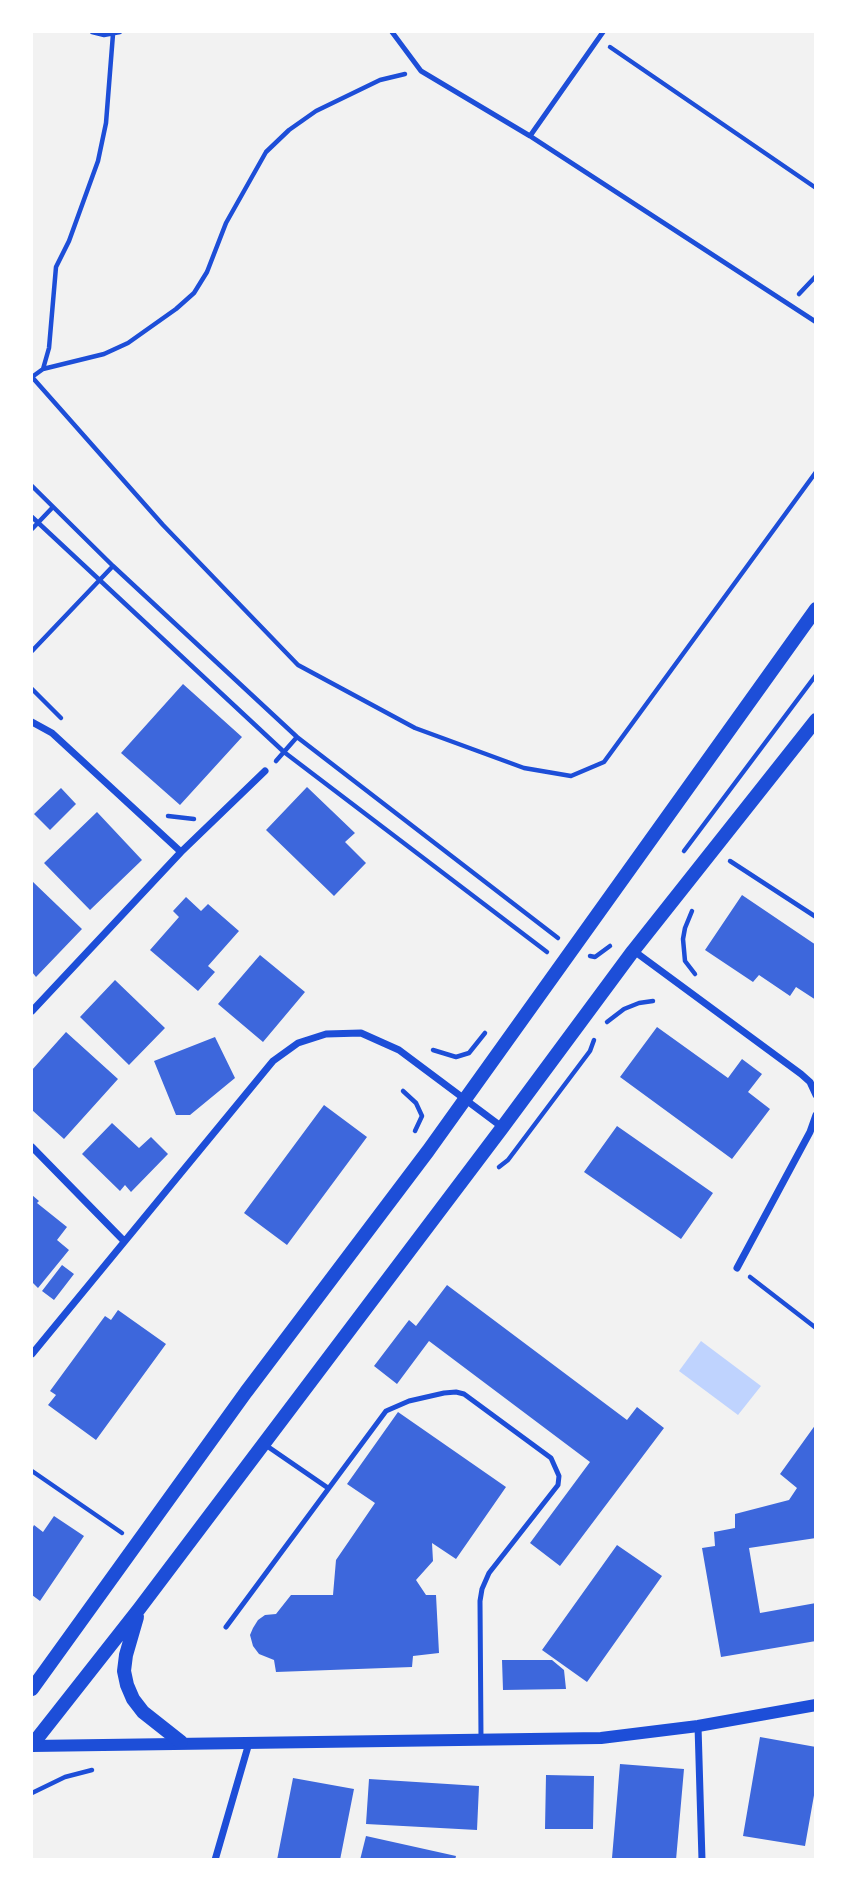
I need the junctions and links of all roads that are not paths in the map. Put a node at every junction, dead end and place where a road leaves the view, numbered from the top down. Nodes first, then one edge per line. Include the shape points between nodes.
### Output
1 (392, 32) edge
2 (603, 32) edge
3 (530, 136) junction
4 (816, 322) edge
5 (816, 609) edge
6 (816, 720) edge
7 (32, 722) edge
8 (265, 771) dead end
9 (181, 852) junction
10 (633, 951) junction
11 (32, 1011) edge
12 (816, 1095) edge
13 (465, 1100) junction
14 (816, 1115) edge
15 (502, 1128) junction
16 (32, 1147) edge
17 (124, 1241) junction
18 (737, 1268) road end
19 (32, 1354) edge
20 (264, 1444) junction
21 (328, 1488) junction
22 (139, 1609) junction
23 (226, 1627) dead end
24 (32, 1689) edge
25 (816, 1705) edge
26 (698, 1726) junction
27 (481, 1740) junction
28 (181, 1742) junction
29 (249, 1743) junction
30 (32, 1745) edge
31 (215, 1860) edge
32 (702, 1860) edge

1 - 3 lane via 421,71
2 - 3 lane
3 - 4 lane
5 - 13 main road
6 - 10 main road
7 - 9 street via 51,733
8 - 9 street
9 - 11 street
10 - 12 street via 802,1074
10 - 15 main road
13 - 15 street
13 - 17 street via 399,1050 361,1033 326,1034 298,1043 273,1061
13 - 24 main road
14 - 18 street
15 - 20 main road
16 - 17 street
17 - 19 street
20 - 21 lane
20 - 22 main road
21 - 23 lane
21 - 27 lane via 387,1411 444,1393 456,1392 473,1400 556,1466 558,1485 489,1573 482,1589
22 - 28 main road via 126,1655 127,1685 143,1712
22 - 30 main road
25 - 26 street
26 - 27 street via 601,1738
26 - 32 street
27 - 29 street
28 - 29 street
28 - 30 street
29 - 31 street

